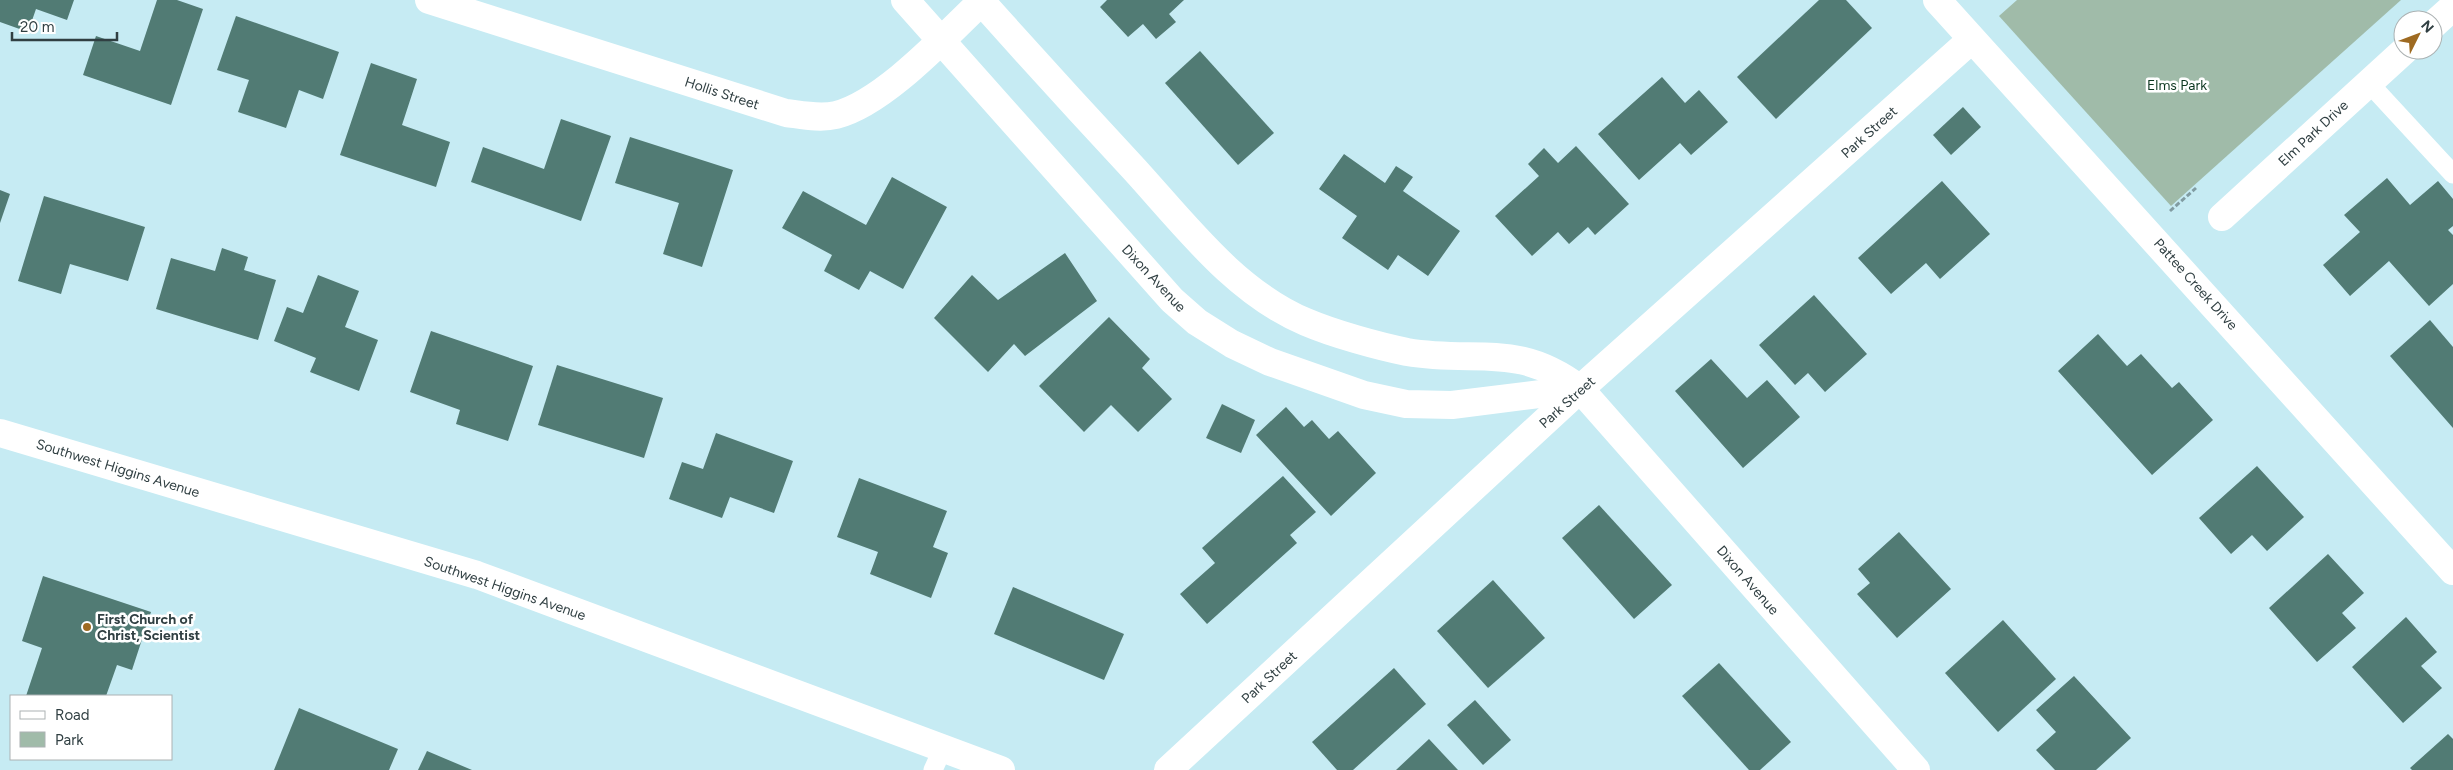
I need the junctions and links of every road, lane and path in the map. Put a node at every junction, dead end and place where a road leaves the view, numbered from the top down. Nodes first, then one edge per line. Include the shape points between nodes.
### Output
1 (430, 0) edge
2 (905, 0) edge
3 (1937, 0) edge
4 (982, 1) edge
5 (2453, 7) edge
6 (2443, 16) edge
7 (940, 40) junction
8 (1971, 40) junction
9 (2393, 60) edge
10 (2368, 82) junction
11 (2453, 174) edge
12 (2196, 188) dead end
13 (2168, 212) dead end
14 (2222, 217) dead end
15 (1580, 390) junction
16 (0, 433) edge
17 (2453, 571) edge
18 (938, 759) edge
19 (1001, 770) edge
20 (1168, 770) edge
21 (1916, 770) edge

1 - 7 street, Hollis Street via 786,113 812,116 835,115 866,102 882,92
2 - 7 street, Dixon Avenue
3 - 8 street, Pattee Creek Drive
4 - 7 street, Hollis Street
4 - 15 street, Dixon Avenue via 1198,239 1254,291 1278,308 1338,334 1407,352 1496,356 1527,361 1560,374
5 - 6 street
7 - 15 street, Dixon Avenue via 1172,300 1197,322 1232,344 1270,362 1364,395 1406,404 1452,405
8 - 15 street, Park Street
8 - 17 street, Pattee Creek Drive via 2148,231
9 - 10 street, Elm Park Drive
10 - 11 lane
10 - 14 street, Elm Park Drive
12 - 13 path
15 - 20 street, Park Street
15 - 21 street, Dixon Avenue
16 - 18 street, Southwest Higgins Avenue via 478,575
18 - 19 street, Southwest Higgins Avenue

